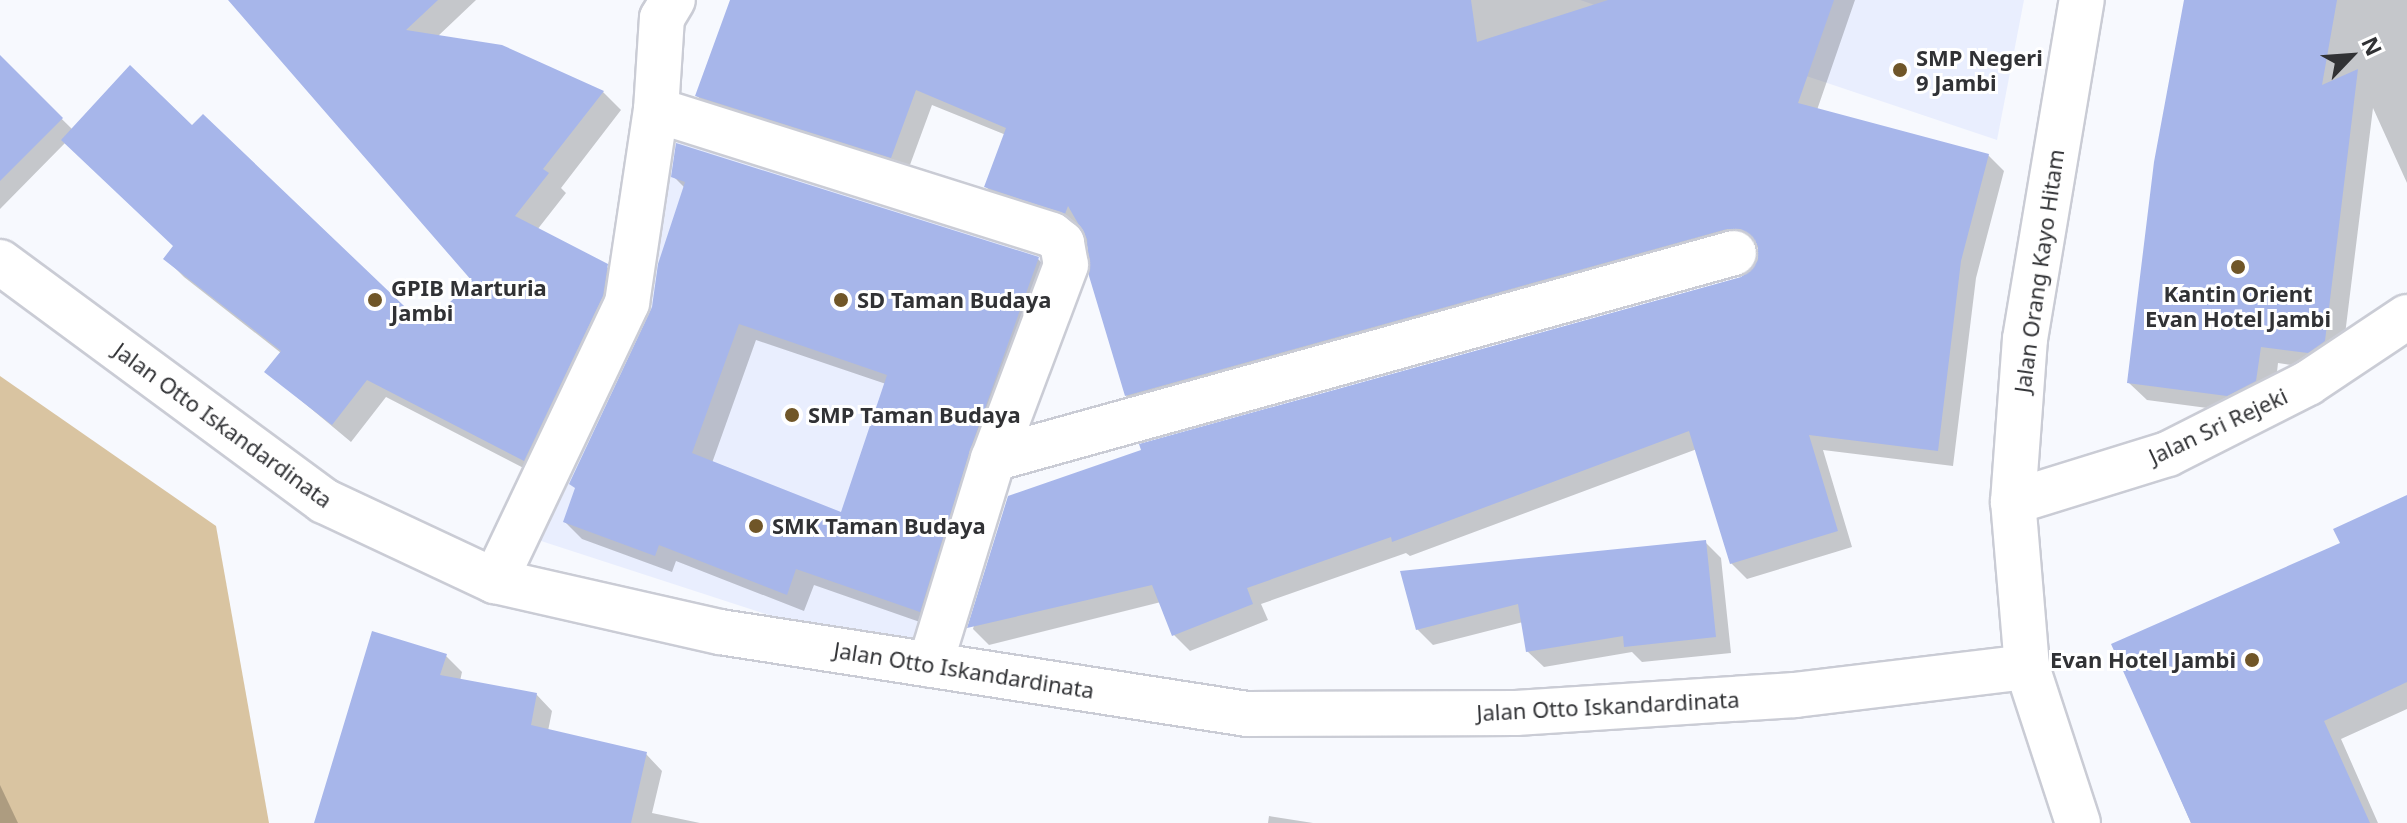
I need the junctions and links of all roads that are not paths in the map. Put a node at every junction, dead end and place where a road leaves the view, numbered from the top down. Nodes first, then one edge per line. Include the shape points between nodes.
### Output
1 (673, 0) edge
2 (2082, 0) edge
3 (656, 110) junction
4 (1734, 253) dead end
5 (0, 262) edge
6 (2407, 317) edge
7 (993, 459) junction
8 (2013, 502) junction
9 (495, 581) junction
10 (930, 665) junction
11 (2027, 667) junction
12 (2078, 823) edge

1 - 3 street via 662,18
2 - 8 street, Jalan Orang Kayo Hitam via 2025,339
3 - 7 street via 1052,235 1062,243 1066,265
3 - 9 street via 627,303
4 - 7 street
5 - 9 street, Jalan Otto Iskandardinata via 324,501
6 - 8 street, Jalan Sri Rejeki via 2308,383 2168,454
7 - 10 street
8 - 11 street, Jalan Orang Kayo Hitam
9 - 10 street, Jalan Otto Iskandardinata via 720,632
10 - 11 street, Jalan Otto Iskandardinata via 1247,714 1516,713 1795,695
11 - 12 street, Jalan Orang Kayo Hitam

